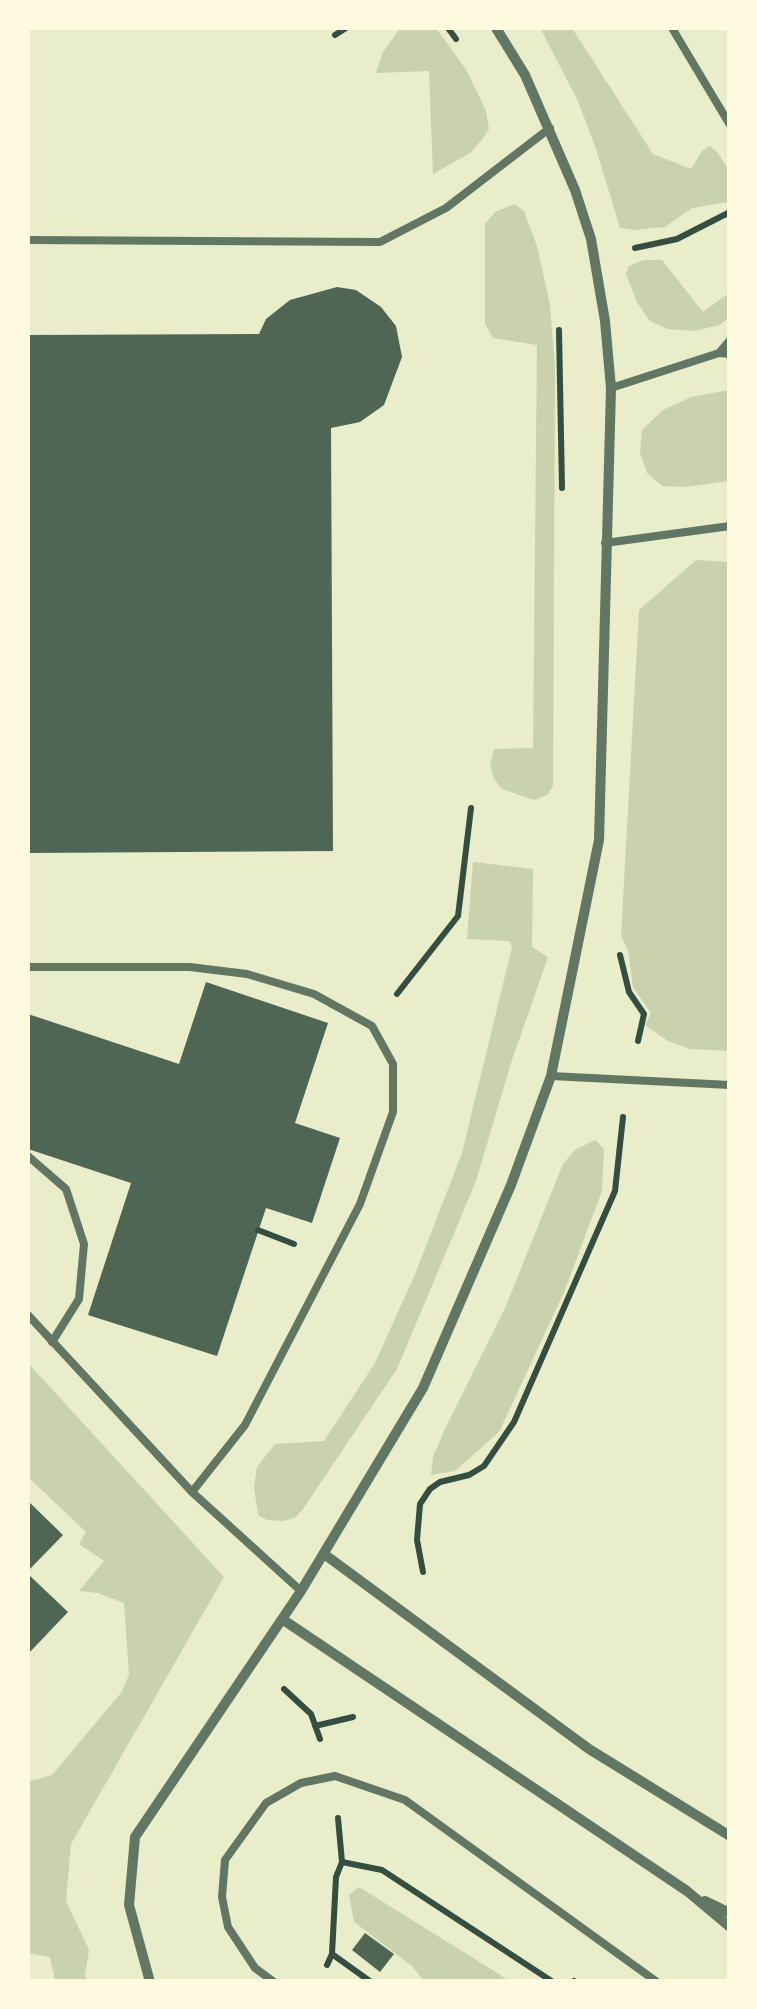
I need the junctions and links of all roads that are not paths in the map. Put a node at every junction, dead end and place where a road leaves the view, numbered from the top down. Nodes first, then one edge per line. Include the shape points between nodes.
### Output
1 (496, 28) edge
2 (672, 28) edge
3 (730, 125) edge
4 (550, 128) junction
5 (28, 240) edge
6 (730, 340) edge
7 (724, 353) edge
8 (611, 388) junction
9 (730, 526) edge
10 (605, 543) junction
11 (28, 967) edge
12 (551, 1076) junction
13 (730, 1085) edge
14 (28, 1156) edge
15 (28, 1315) edge
16 (52, 1342) junction
17 (192, 1492) junction
18 (324, 1554) junction
19 (301, 1591) junction
20 (282, 1618) junction
21 (730, 1836) edge
22 (687, 1891) junction
23 (730, 1913) edge
24 (730, 1927) edge
25 (150, 1982) edge
26 (274, 1982) edge
27 (657, 1982) edge

1 - 4 street
2 - 3 lane
4 - 5 lane via 446,208 380,242
4 - 8 street via 594,258
6 - 7 lane
7 - 8 lane
8 - 10 street
9 - 10 lane
10 - 12 street via 599,840
11 - 17 lane via 247,974 314,994 372,1026 392,1064 392,1112 360,1204 244,1425
12 - 13 lane
12 - 18 street via 423,1388
14 - 16 lane via 66,1190 84,1244 79,1299
15 - 16 lane
16 - 17 lane
17 - 19 lane
18 - 19 street
18 - 21 street via 589,1748
19 - 20 street
20 - 22 street
20 - 25 street via 136,1837 129,1905
22 - 23 street
22 - 24 street
26 - 27 lane via 255,1968 228,1927 222,1897 226,1860 266,1802 301,1783 335,1776 405,1800

